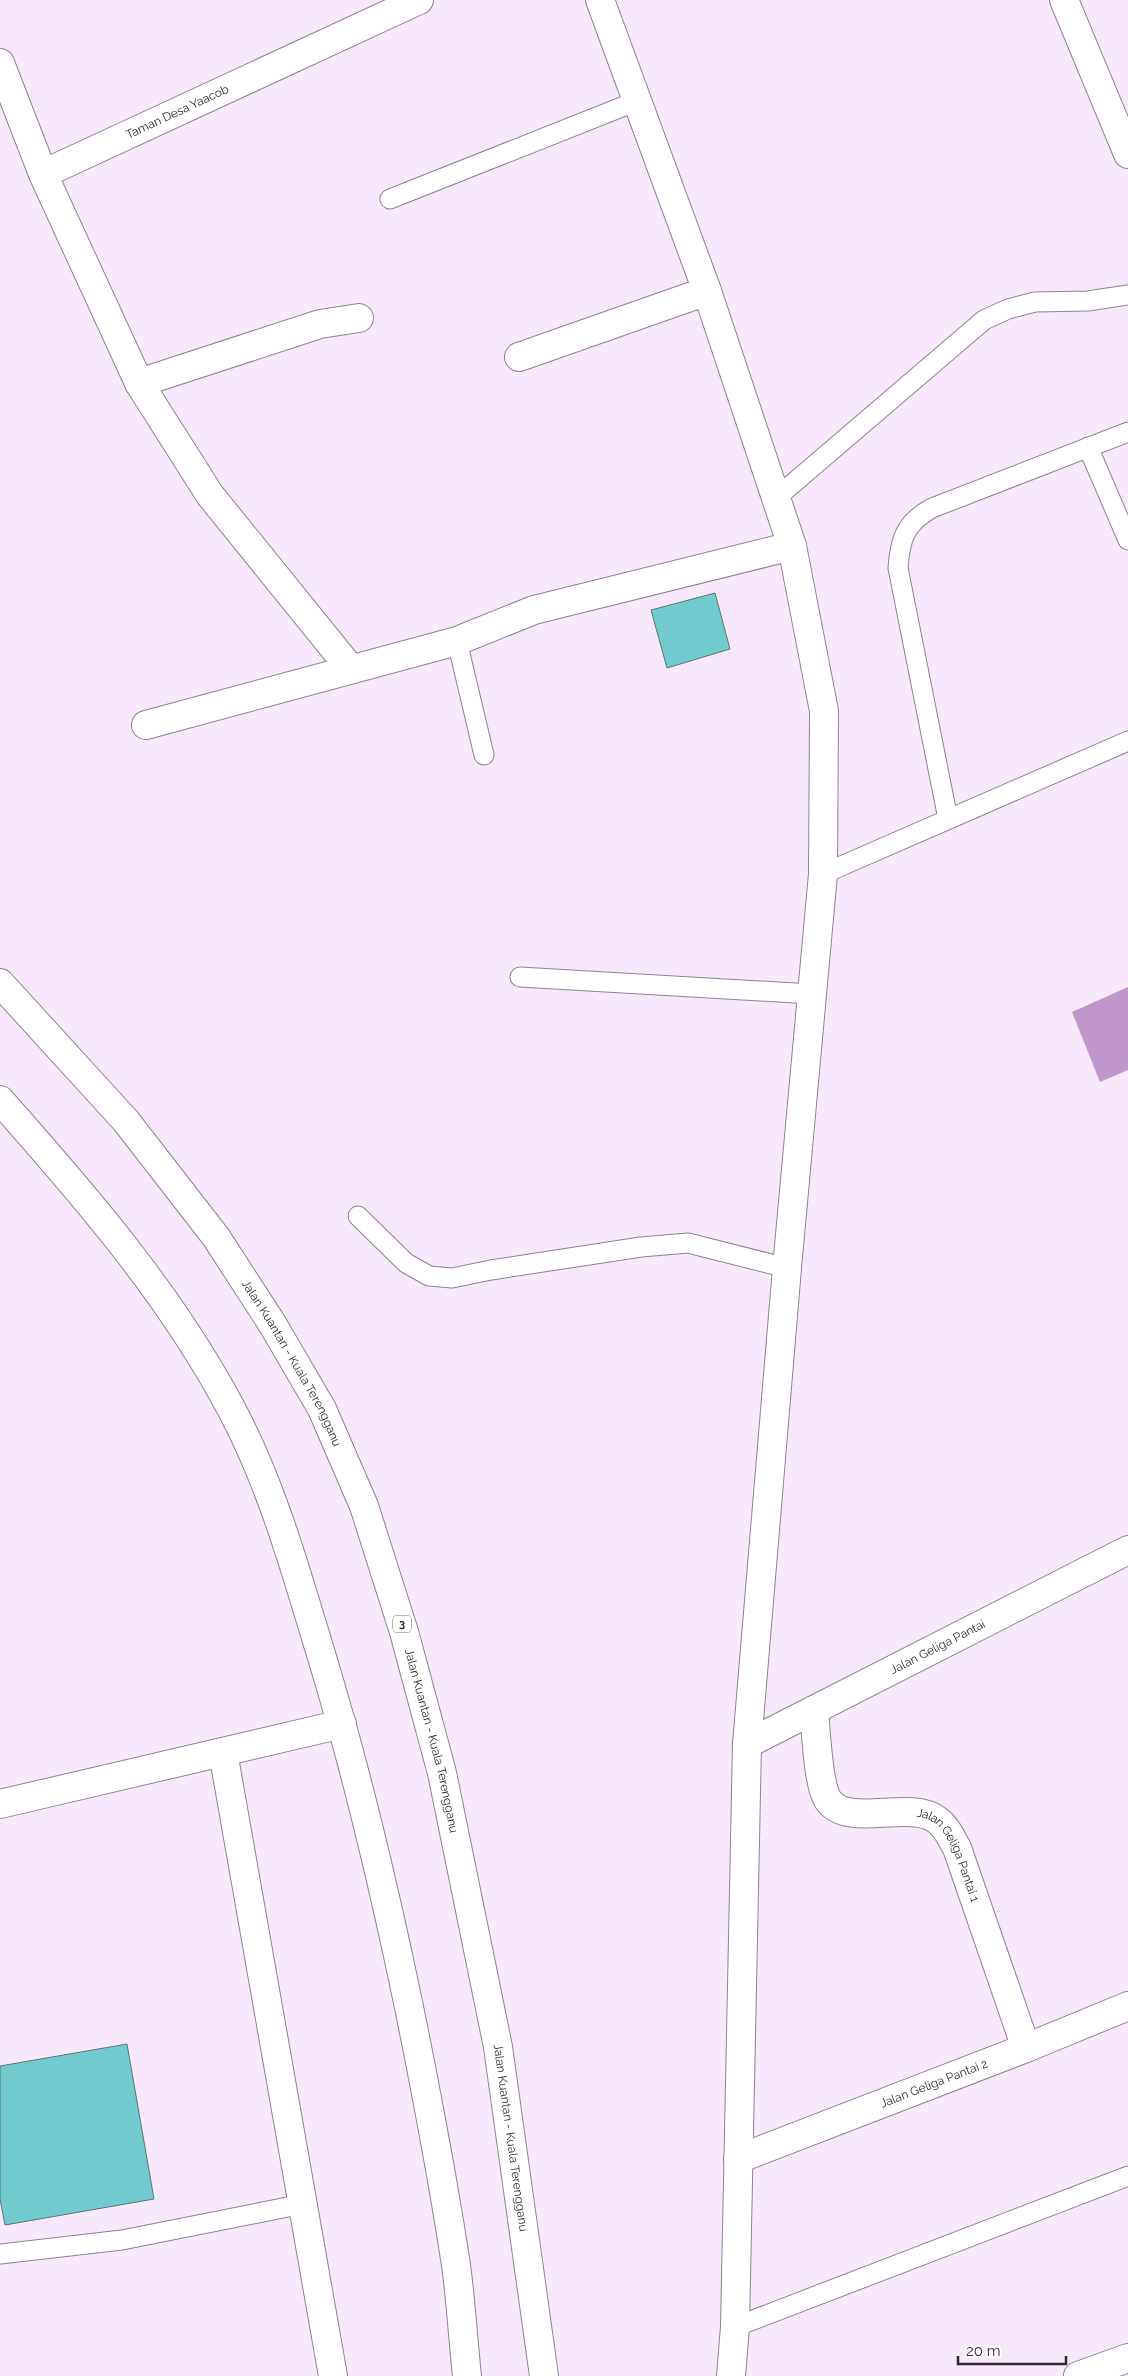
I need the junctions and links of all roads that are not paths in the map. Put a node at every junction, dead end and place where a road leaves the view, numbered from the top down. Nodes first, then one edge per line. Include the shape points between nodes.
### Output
1 (419, 0) edge
2 (600, 0) edge
3 (1064, 0) edge
4 (0, 63) edge
5 (637, 101) junction
6 (1128, 154) edge
7 (43, 174) junction
8 (390, 198) dead end
9 (707, 291) junction
10 (1128, 295) edge
11 (359, 318) dead end
12 (519, 357) dead end
13 (140, 383) junction
14 (1128, 432) edge
15 (1088, 447) junction
16 (776, 498) junction
17 (1128, 540) edge
18 (792, 546) junction
19 (458, 640) junction
20 (350, 668) junction
21 (146, 725) dead end
22 (1128, 741) edge
23 (484, 755) dead end
24 (948, 819) junction
25 (823, 874) junction
26 (520, 977) dead end
27 (0, 983) edge
28 (812, 994) junction
29 (0, 1100) edge
30 (358, 1216) dead end
31 (787, 1268) junction
32 (1125, 1560) edge
33 (814, 1710) junction
34 (342, 1724) junction
35 (747, 1744) junction
36 (223, 1752) junction
37 (0, 1804) edge
38 (1128, 2006) edge
39 (1026, 2048) junction
40 (738, 2159) junction
41 (1128, 2176) edge
42 (303, 2204) junction
43 (0, 2254) edge
44 (735, 2327) junction
45 (1128, 2358) edge
46 (333, 2376) edge
47 (467, 2376) edge
48 (544, 2376) edge
49 (731, 2376) edge
50 (1078, 2376) edge

1 - 7 main road, Taman Desa Yaacob
2 - 5 main road
3 - 6 main road
4 - 7 main road
5 - 8 lane
5 - 9 main road
7 - 13 main road
9 - 12 main road
9 - 16 main road
10 - 16 lane via 1088,301 1036,302 1008,309 984,320
11 - 13 main road via 320,324
13 - 20 main road via 210,495
14 - 15 lane
15 - 17 lane
15 - 24 lane via 932,508 918,516 906,531 900,546 898,568
16 - 18 main road
18 - 19 main road via 534,610
18 - 25 main road via 824,711
19 - 20 main road
19 - 23 lane
20 - 21 main road
22 - 24 lane
24 - 25 lane
25 - 28 main road
26 - 28 lane
27 - 48 main road, Jalan Kuantan - Kuala Terengganu / 3 via 126,1121 216,1237 322,1409 364,1506 404,1632 442,1773 498,2047
28 - 31 main road
29 - 34 main road via 138,1264 196,1347 234,1413 267,1488
30 - 31 lane via 406,1263 429,1276 452,1278 632,1248 688,1243
31 - 35 main road
32 - 33 main road, Jalan Geliga Pantai
33 - 35 main road, Jalan Geliga Pantai
33 - 39 main road, Jalan Geliga Pantai 1 via 823,1786 827,1799 836,1810 917,1812 936,1819 947,1831 957,1848
34 - 36 main road
34 - 47 main road via 384,1883 434,2130 456,2268
35 - 40 main road
36 - 37 main road
36 - 42 main road
38 - 39 main road, Jalan Geliga Pantai 2
39 - 40 main road, Jalan Geliga Pantai 2
40 - 44 main road
41 - 44 lane
42 - 43 lane via 122,2240
42 - 46 main road
44 - 49 main road
45 - 50 main road

